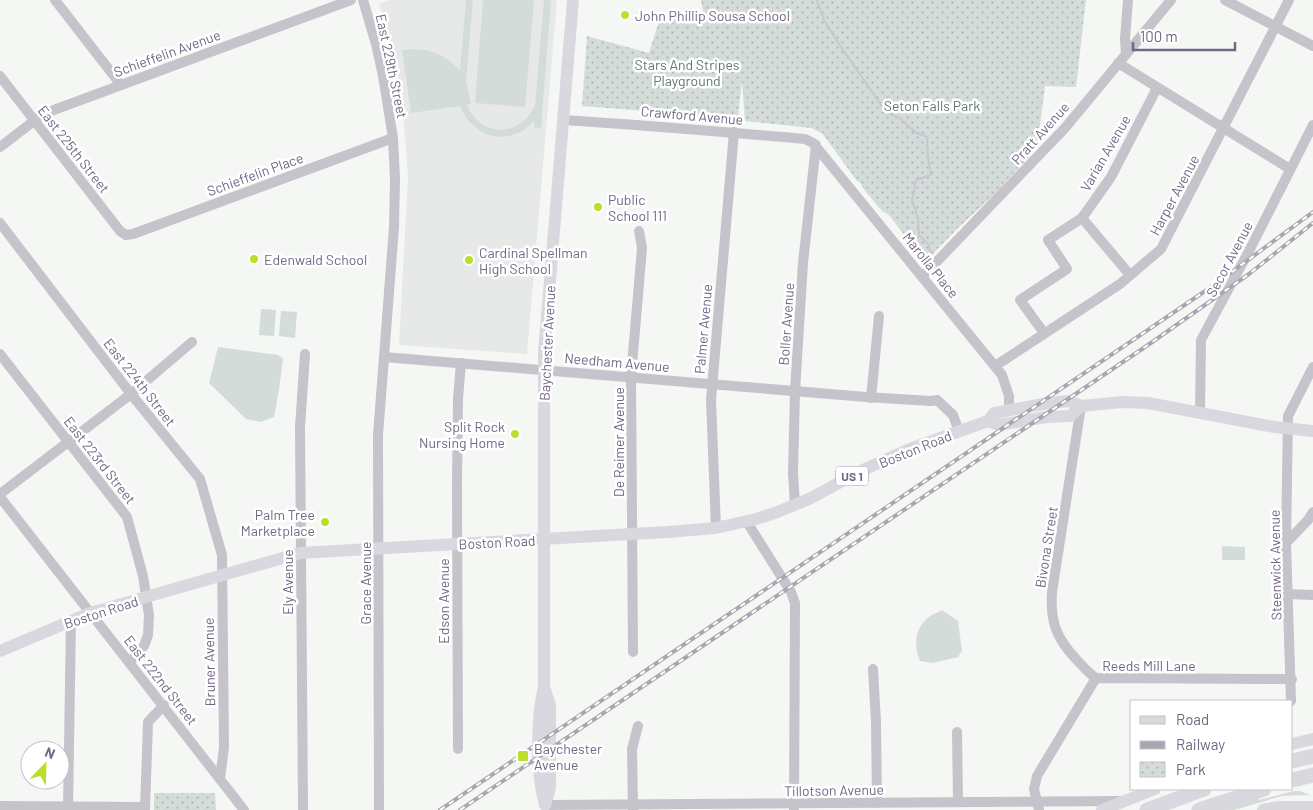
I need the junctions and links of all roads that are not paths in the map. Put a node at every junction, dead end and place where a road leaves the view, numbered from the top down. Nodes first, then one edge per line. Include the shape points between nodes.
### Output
1 (55, 0) edge
2 (350, 0) edge
3 (363, 0) edge
4 (573, 0) edge
5 (1128, 0) edge
6 (1172, 0) edge
7 (1225, 0) edge
8 (1289, 0) edge
9 (1276, 26) junction
10 (1313, 46) edge
11 (1126, 54) junction
12 (1118, 63) junction
13 (0, 76) edge
14 (121, 85) junction
15 (1157, 88) junction
16 (34, 120) junction
17 (564, 120) junction
18 (1313, 125) edge
19 (1224, 130) junction
20 (734, 132) junction
21 (393, 138) junction
22 (816, 145) junction
23 (0, 147) edge
24 (1290, 169) junction
25 (1082, 218) junction
26 (0, 223) edge
27 (639, 232) dead end
28 (127, 235) joint
29 (1130, 275) junction
30 (922, 277) junction
31 (879, 316) dead end
32 (1044, 333) junction
33 (192, 342) dead end
34 (0, 354) edge
35 (305, 354) dead end
36 (384, 357) junction
37 (461, 363) junction
38 (995, 366) junction
39 (1313, 367) edge
40 (544, 370) junction
41 (631, 377) junction
42 (712, 383) junction
43 (795, 391) junction
44 (131, 394) junction
45 (871, 398) junction
46 (1081, 406) junction
47 (1010, 410) junction
48 (1200, 413) junction
49 (988, 421) junction
50 (1289, 428) junction
51 (959, 431) junction
52 (1313, 431) edge
53 (68, 441) junction
54 (0, 495) edge
55 (795, 505) junction
56 (1313, 512) edge
57 (747, 522) junction
58 (716, 528) junction
59 (632, 534) junction
60 (545, 540) junction
61 (457, 544) junction
62 (1286, 544) junction
63 (378, 548) junction
64 (300, 553) junction
65 (222, 575) junction
66 (1288, 594) junction
67 (1313, 595) edge
68 (146, 597) junction
69 (90, 613) junction
70 (71, 620) junction
71 (0, 651) edge
72 (633, 652) dead end
73 (130, 662) junction
74 (873, 669) dead end
75 (1096, 678) junction
76 (1292, 679) junction
77 (1292, 700) edge
78 (164, 705) junction
79 (638, 726) dead end
80 (957, 732) dead end
81 (1313, 739) edge
82 (1293, 744) edge
83 (458, 749) dead end
84 (1313, 756) edge
85 (1293, 761) edge
86 (1313, 774) edge
87 (220, 779) junction
88 (1293, 780) edge
89 (1152, 790) edge
90 (1201, 790) edge
91 (1261, 790) edge
92 (1122, 801) junction
93 (877, 802) junction
94 (958, 802) junction
95 (0, 806) edge
96 (1038, 806) edge
97 (546, 807) edge
98 (633, 807) edge
99 (714, 807) edge
100 (794, 807) edge
101 (1313, 807) edge
102 (68, 808) edge
103 (145, 808) edge
104 (244, 810) edge
105 (303, 810) edge
106 (379, 810) edge
107 (1102, 810) edge
108 (1147, 810) edge
109 (1200, 810) edge
110 (1262, 810) edge
111 (1303, 810) edge

1 - 14 street
2 - 14 street, Schieffelin Avenue
3 - 21 street, East 229th Street via 383,76
4 - 17 main road, Baychester Avenue
5 - 11 street
6 - 11 street, Pratt Avenue
7 - 9 street
8 - 9 street, Harper Avenue
9 - 10 street
9 - 19 street, Harper Avenue
11 - 12 street, Pratt Avenue
12 - 15 street
12 - 30 street, Pratt Avenue via 1065,128
13 - 16 street, East 225th Street
14 - 16 street, Schieffelin Avenue
15 - 19 street
15 - 25 street, Varian Avenue via 1111,177
16 - 23 street, Schieffelin Avenue
16 - 28 street, East 225th Street via 120,231
17 - 20 street, Crawford Avenue
17 - 40 main road, Baychester Avenue
18 - 24 street, Secor Avenue
19 - 24 street
19 - 29 street, Harper Avenue via 1164,244
20 - 22 street, Crawford Avenue via 805,139
20 - 42 street, Palmer Avenue
21 - 28 street, Schieffelin Place
21 - 36 street via 395,214
22 - 30 street, Marolla Place
22 - 43 street, Boller Avenue via 803,263
24 - 48 street, Secor Avenue via 1201,340
25 - 29 street
25 - 32 street via 1048,240 1067,269 1020,300
26 - 44 street, East 224th Street
27 - 41 street, De Reimer Avenue via 642,248
29 - 32 street, Harper Avenue
30 - 38 street, Marolla Place
31 - 45 street
32 - 38 street, Harper Avenue
33 - 44 street
34 - 53 street, East 223rd Street
35 - 64 street, Ely Avenue via 300,427
36 - 37 street, Needham Avenue
36 - 63 street, Grace Avenue via 378,435
37 - 40 street, Needham Avenue
37 - 61 street, Edson Avenue
38 - 47 street, Marolla Place via 1007,387
39 - 50 street, Steenwick Avenue via 1288,416
40 - 41 street, Needham Avenue
40 - 60 main road, Baychester Avenue
41 - 42 street, Needham Avenue
41 - 59 street, De Reimer Avenue
42 - 43 street, Needham Avenue
42 - 58 street, Palmer Avenue
43 - 45 street, Needham Avenue
43 - 55 street, Boller Avenue
44 - 53 street
44 - 65 street, East 224th Street via 200,478 222,554
45 - 51 street, Needham Avenue via 937,400 953,415
46 - 47 main road, Boston Road / US 1 via 1069,401
46 - 48 main road, Boston Road / US 1 via 1134,402
46 - 49 main road, Boston Road / US 1 via 1070,416 999,425
46 - 75 street, Bivona Street via 1052,592 1052,612 1056,631 1063,643
47 - 49 main road, Boston Road / US 1 via 994,413
48 - 50 main road, Boston Road / US 1
49 - 51 main road, Boston Road / US 1
50 - 52 main road, Boston Road / US 1
50 - 62 street, Steenwick Avenue
51 - 55 main road, Boston Road / US 1 via 898,454
53 - 54 street
53 - 68 street, East 223rd Street via 127,517
54 - 69 street, East 222nd Street
55 - 57 main road, Boston Road / US 1
56 - 62 street
57 - 58 main road, Boston Road / US 1
57 - 100 street via 795,603
58 - 59 main road, Boston Road / US 1
59 - 60 main road, Boston Road / US 1
59 - 72 street, De Reimer Avenue
60 - 61 main road, Boston Road / US 1
60 - 97 main road, Baychester Avenue via 544,687 540,705 539,748 540,788
61 - 63 main road, Boston Road / US 1
61 - 83 street, Edson Avenue
62 - 66 street, Steenwick Avenue
63 - 64 main road, Boston Road / US 1
63 - 106 street, Grace Avenue
64 - 65 main road, Boston Road / US 1
64 - 105 street, Ely Avenue
65 - 68 main road, Boston Road / US 1
65 - 87 street, Bruner Avenue via 224,747
66 - 67 street
66 - 76 street, Steenwick Avenue
68 - 69 main road, Boston Road / US 1
68 - 73 street, East 223rd Street via 148,635 144,646
69 - 70 main road, Boston Road / US 1
69 - 73 street, East 222nd Street
70 - 71 main road, Boston Road / US 1
70 - 102 street
73 - 78 street, East 222nd Street
74 - 93 street
75 - 76 street, Reeds Mill Lane
75 - 96 street, Reeds Mill Lane via 1041,768 1034,789
76 - 77 street, Steenwick Avenue
78 - 87 street, East 222nd Street
78 - 103 street via 148,722
79 - 98 street via 632,749
80 - 94 street
81 - 82 main road
84 - 85 highway
86 - 88 highway
87 - 104 street, East 222nd Street
89 - 92 main road
90 - 108 highway
91 - 109 highway
92 - 96 street, Tillotson Avenue
92 - 107 main road
93 - 94 street, Tillotson Avenue
93 - 100 street, Tillotson Avenue
94 - 96 street, Tillotson Avenue
95 - 102 street
97 - 98 street, Tillotson Avenue
98 - 99 street, Tillotson Avenue
99 - 100 street, Tillotson Avenue
101 - 110 main road
101 - 111 main road
102 - 103 street

